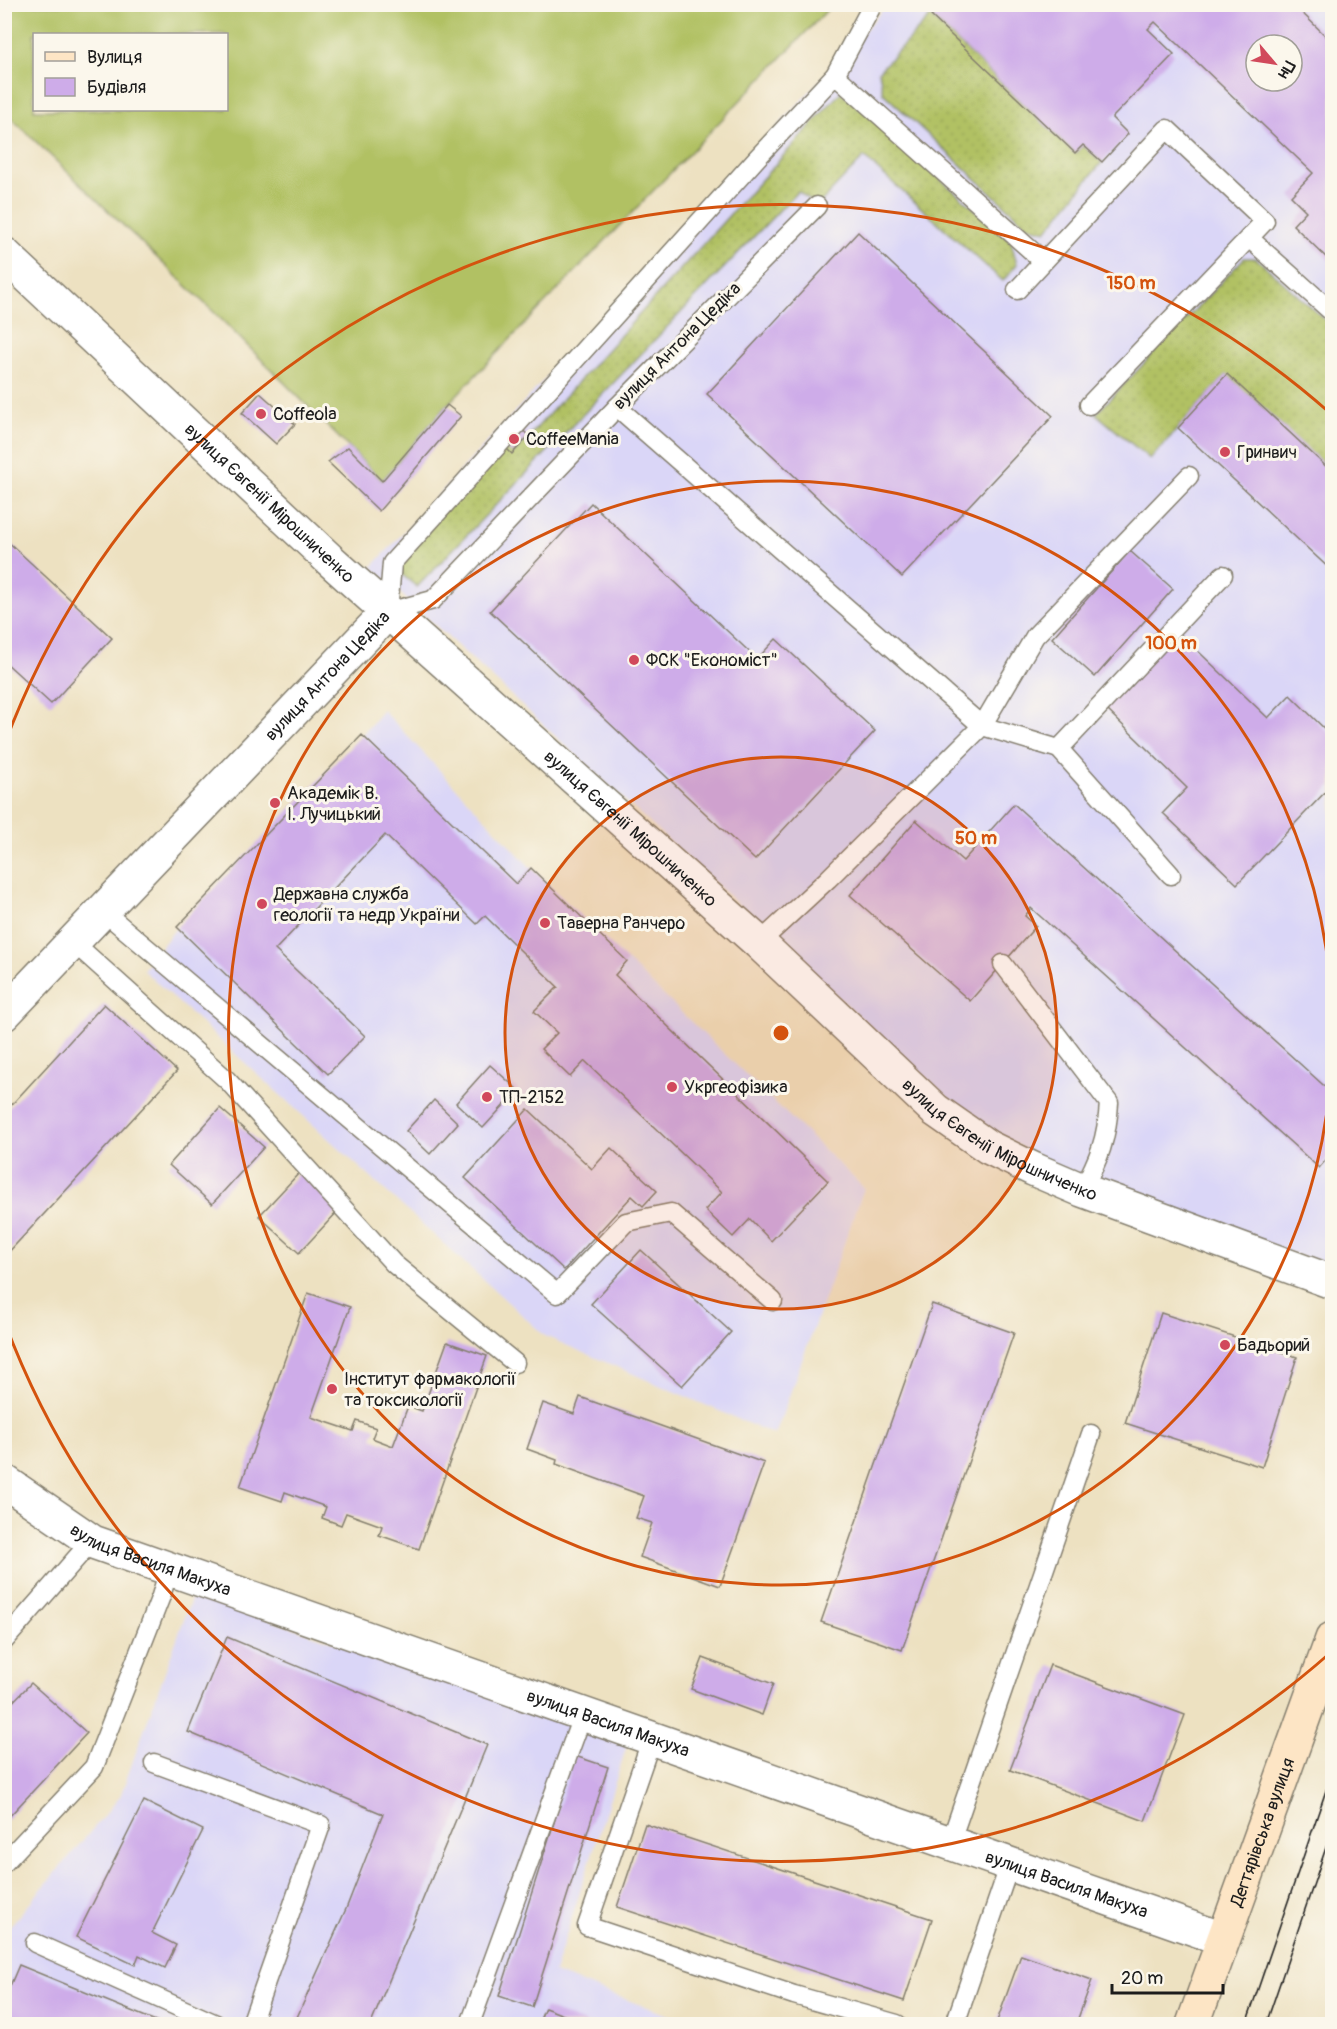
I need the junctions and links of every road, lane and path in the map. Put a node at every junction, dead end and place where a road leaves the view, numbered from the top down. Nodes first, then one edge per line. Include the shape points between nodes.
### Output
1 (873, 4) edge
2 (835, 75) junction
3 (817, 206) dead end
4 (1249, 238) junction
5 (1043, 261) junction
6 (7, 262) edge
7 (1017, 290) dead end
8 (1332, 312) edge
9 (1089, 405) dead end
10 (616, 407) junction
11 (1189, 476) dead end
12 (1224, 575) dead end
13 (388, 612) junction
14 (982, 726) junction
15 (1059, 749) junction
16 (1171, 875) dead end
17 (103, 911) junction
18 (73, 942) junction
19 (759, 943) junction
20 (1003, 964) dead end
21 (4, 1014) edge
22 (1082, 1190) junction
23 (1332, 1282) edge
24 (773, 1301) dead end
25 (515, 1364) dead end
26 (1091, 1434) dead end
27 (4, 1481) edge
28 (93, 1542) junction
29 (169, 1569) junction
30 (1332, 1639) edge
31 (4, 1641) edge
32 (583, 1714) junction
33 (652, 1738) junction
34 (154, 1763) dead end
35 (950, 1843) junction
36 (4, 1863) edge
37 (1010, 1864) junction
38 (1223, 1939) junction
39 (35, 1944) dead end
40 (216, 2025) edge
41 (251, 2025) edge
42 (470, 2025) edge
43 (897, 2025) edge
44 (955, 2025) edge
45 (1193, 2025) edge

1 - 2 lane
2 - 5 lane
2 - 13 lane via 392,563
3 - 10 lane, вулиця Антона Цедіка
4 - 5 lane via 1265,221 1167,129
4 - 8 lane
4 - 9 lane
5 - 7 lane
6 - 13 street, вулиця Євгенії Мірошниченко
10 - 13 lane, вулиця Антона Цедіка via 433,600
10 - 14 lane
11 - 14 lane via 1035,636
12 - 15 lane
13 - 17 street, вулиця Антона Цедіка
13 - 19 street, вулиця Євгенії Мірошниченко
14 - 15 lane
14 - 19 lane
15 - 16 lane
17 - 18 street, вулиця Антона Цедіка
17 - 24 lane via 556,1294 626,1222 671,1213
18 - 21 street, вулиця Антона Цедіка
18 - 25 lane via 227,1080 394,1264
19 - 22 street, вулиця Євгенії Мірошниченко via 935,1110 988,1147
20 - 22 lane via 1109,1103 1108,1131
22 - 23 street, вулиця Євгенії Мірошниченко
26 - 35 lane
27 - 28 street, вулиця Василя Макуха
28 - 29 street, вулиця Василя Макуха
28 - 31 lane
29 - 32 street, вулиця Василя Макуха
29 - 36 lane via 94,1767
30 - 38 main road, Дегтярівська вулиця
32 - 33 street, вулиця Василя Макуха
32 - 42 lane
33 - 35 street, вулиця Василя Макуха
33 - 43 lane via 586,1926
34 - 41 lane via 321,1825
35 - 37 street, вулиця Василя Макуха
37 - 38 street, вулиця Василя Макуха
37 - 44 lane
38 - 45 main road, Дегтярівська вулиця
39 - 40 lane

